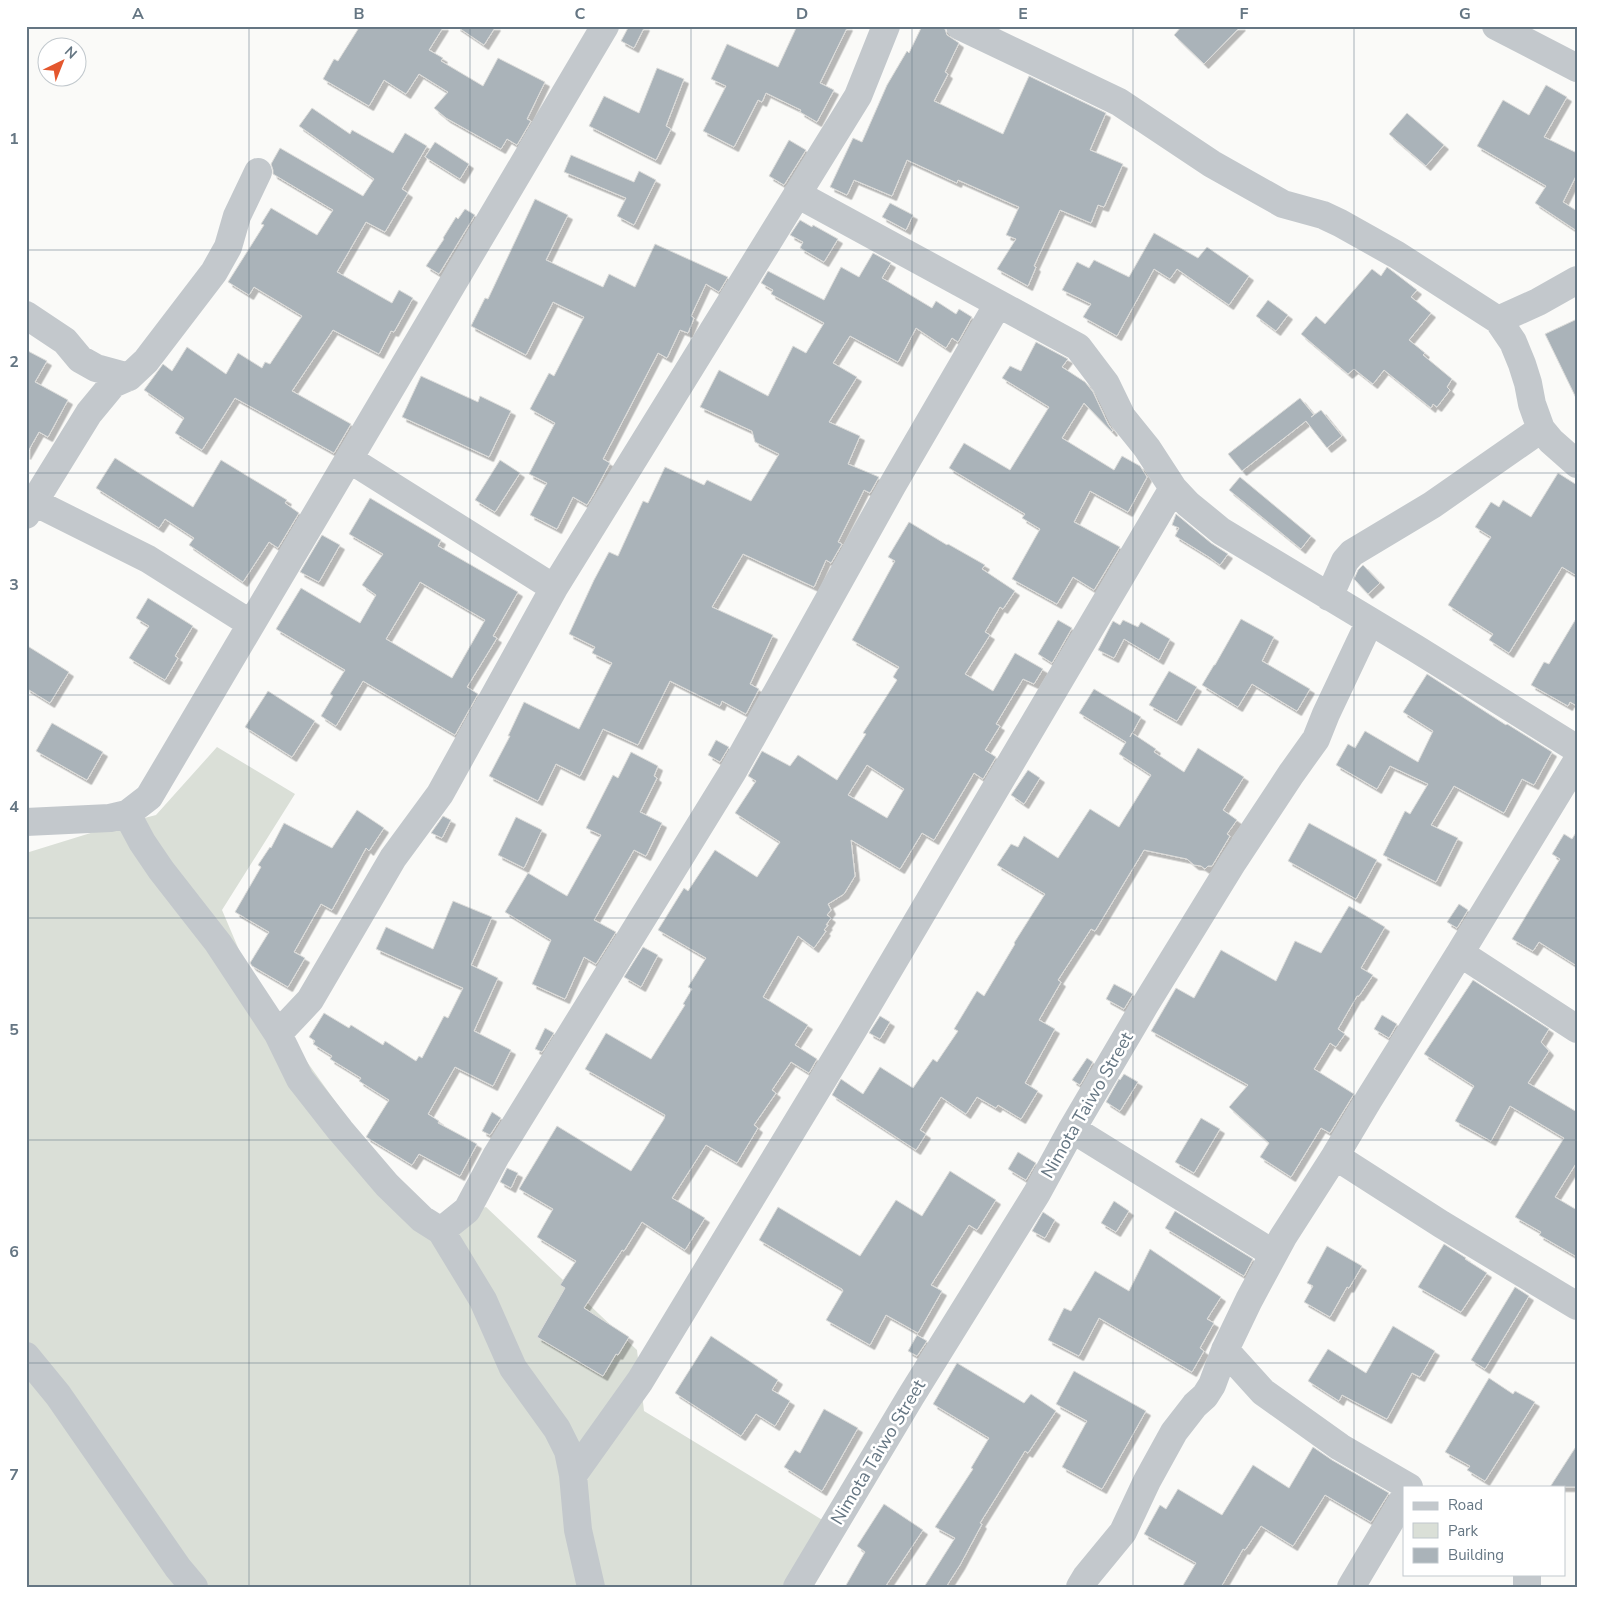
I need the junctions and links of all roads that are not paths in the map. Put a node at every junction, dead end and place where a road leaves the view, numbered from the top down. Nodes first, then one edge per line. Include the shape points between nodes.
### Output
1 (886, 26) edge
2 (960, 26) edge
3 (1496, 26) edge
4 (596, 29) edge
5 (1577, 68) edge
6 (258, 172) dead end
7 (797, 194) junction
8 (1577, 280) edge
9 (998, 304) junction
10 (26, 314) edge
11 (1498, 320) junction
12 (129, 377) junction
13 (1541, 429) junction
14 (349, 459) junction
15 (1577, 464) edge
16 (1173, 488) junction
17 (30, 508) edge
18 (554, 588) junction
19 (1330, 596) junction
20 (1370, 621) junction
21 (251, 624) junction
22 (1577, 749) edge
23 (1577, 761) edge
24 (128, 814) junction
25 (26, 822) edge
26 (1460, 953) junction
27 (1577, 1028) edge
28 (278, 1034) junction
29 (1072, 1129) junction
30 (1335, 1156) junction
31 (441, 1231) junction
32 (1274, 1254) junction
33 (1577, 1306) edge
34 (1225, 1350) junction
35 (26, 1356) edge
36 (573, 1476) junction
37 (1407, 1486) edge
38 (1403, 1500) edge
39 (194, 1587) edge
40 (591, 1587) edge
41 (797, 1587) edge
42 (1080, 1587) edge
43 (1351, 1587) edge

1 - 7 street via 858,96
2 - 11 street via 1119,102 1212,164 1283,204 1340,223 1397,255
3 - 5 street
4 - 14 street
6 - 12 street via 237,216 228,247 214,272 146,361
7 - 9 street
7 - 18 street
8 - 11 street
9 - 16 street via 1078,347 1106,384 1122,417
9 - 31 street via 732,773 496,1156 467,1210
10 - 12 street via 65,341 80,359 96,368
11 - 13 street via 1513,342 1522,364
12 - 17 street via 113,384 89,413
13 - 15 street
13 - 19 street via 1432,505 1352,553 1345,561
14 - 18 street
14 - 21 street
16 - 19 street via 1221,531
16 - 36 street via 873,996 640,1381
17 - 21 street via 148,560
18 - 28 street via 440,794 393,858 310,1000
19 - 20 street
20 - 22 street
20 - 29 street, Nimota Taiwo Street via 1316,739 1223,878
21 - 24 street via 149,797
23 - 26 street
24 - 25 street via 110,818
24 - 28 street via 161,870 218,943
26 - 27 street
26 - 30 street
28 - 31 street via 300,1079 340,1130 387,1185 422,1219
29 - 32 street
29 - 41 street, Nimota Taiwo Street via 1037,1193
30 - 32 street
30 - 33 street
31 - 36 street via 482,1300 514,1368 557,1429 568,1451
32 - 34 street
34 - 37 street via 1263,1392 1340,1447
34 - 42 street via 1212,1385 1174,1432 1123,1532
35 - 39 street via 58,1395
36 - 40 street via 578,1530
38 - 43 street

